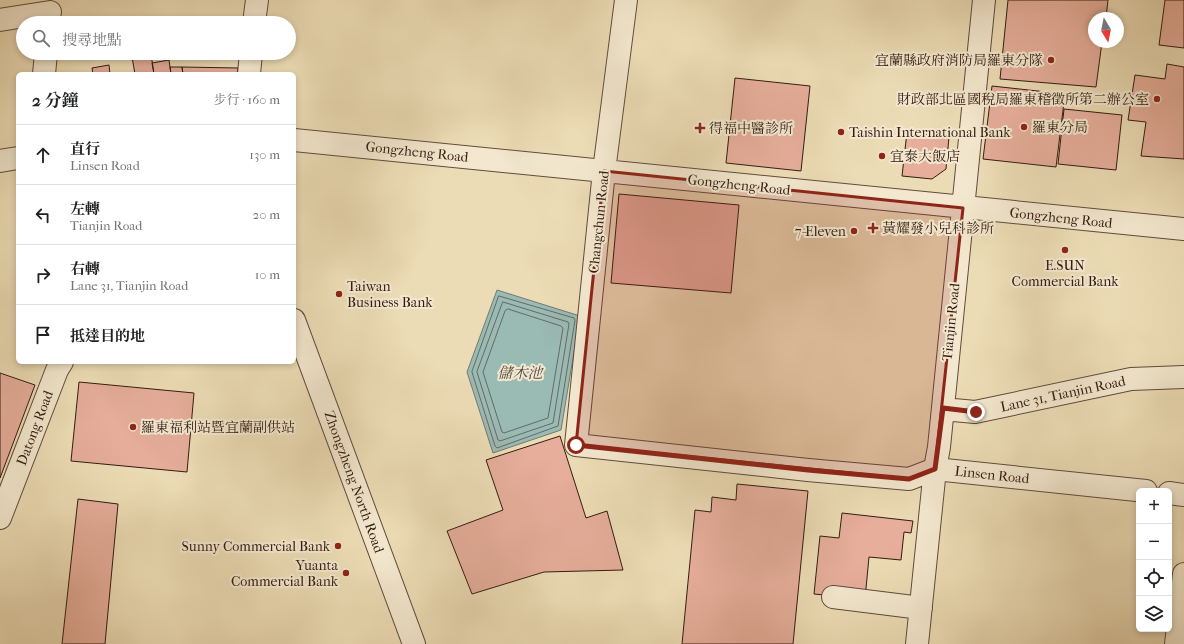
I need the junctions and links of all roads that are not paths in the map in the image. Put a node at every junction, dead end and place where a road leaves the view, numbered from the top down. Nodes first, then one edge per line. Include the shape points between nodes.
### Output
1 (257, 0) edge
2 (626, 0) edge
3 (984, 0) edge
4 (50, 12) edge
5 (25, 16) edge
6 (255, 16) edge
7 (16, 17) edge
8 (0, 20) edge
9 (45, 60) edge
10 (250, 60) edge
11 (44, 72) edge
12 (249, 72) edge
13 (296, 140) edge
14 (16, 158) edge
15 (0, 161) edge
16 (604, 171) junction
17 (963, 208) junction
18 (1184, 230) edge
19 (296, 325) edge
20 (61, 364) edge
21 (1184, 378) edge
22 (943, 408) junction
23 (576, 445) joint
24 (935, 469) junction
25 (1136, 490) edge
26 (1172, 493) edge
27 (1184, 495) edge
28 (0, 518) edge
29 (1184, 574) edge
30 (833, 597) dead end
31 (921, 608) junction
32 (414, 644) edge
33 (917, 644) edge
34 (1176, 644) edge

1 - 6 street
2 - 16 street, Changchun Road
3 - 17 street, Tianjin Road
4 - 5 street
7 - 8 street
9 - 11 street
10 - 12 street
13 - 16 street, Gongzheng Road
14 - 15 street
16 - 17 street, Gongzheng Road
16 - 23 street, Changchun Road
17 - 18 street, Gongzheng Road
17 - 22 street, Tianjin Road
19 - 32 street, Zhongzheng North Road
20 - 28 street, Datong Road
21 - 22 street, Lane 31, Tianjin Road via 1131,379 976,412
22 - 24 street, Tianjin Road
23 - 24 street, Linsen Road via 909,479
24 - 25 street, Linsen Road
24 - 31 street, Tianjin Road
26 - 27 street
29 - 34 street
30 - 31 street
31 - 33 street, Tianjin Road

